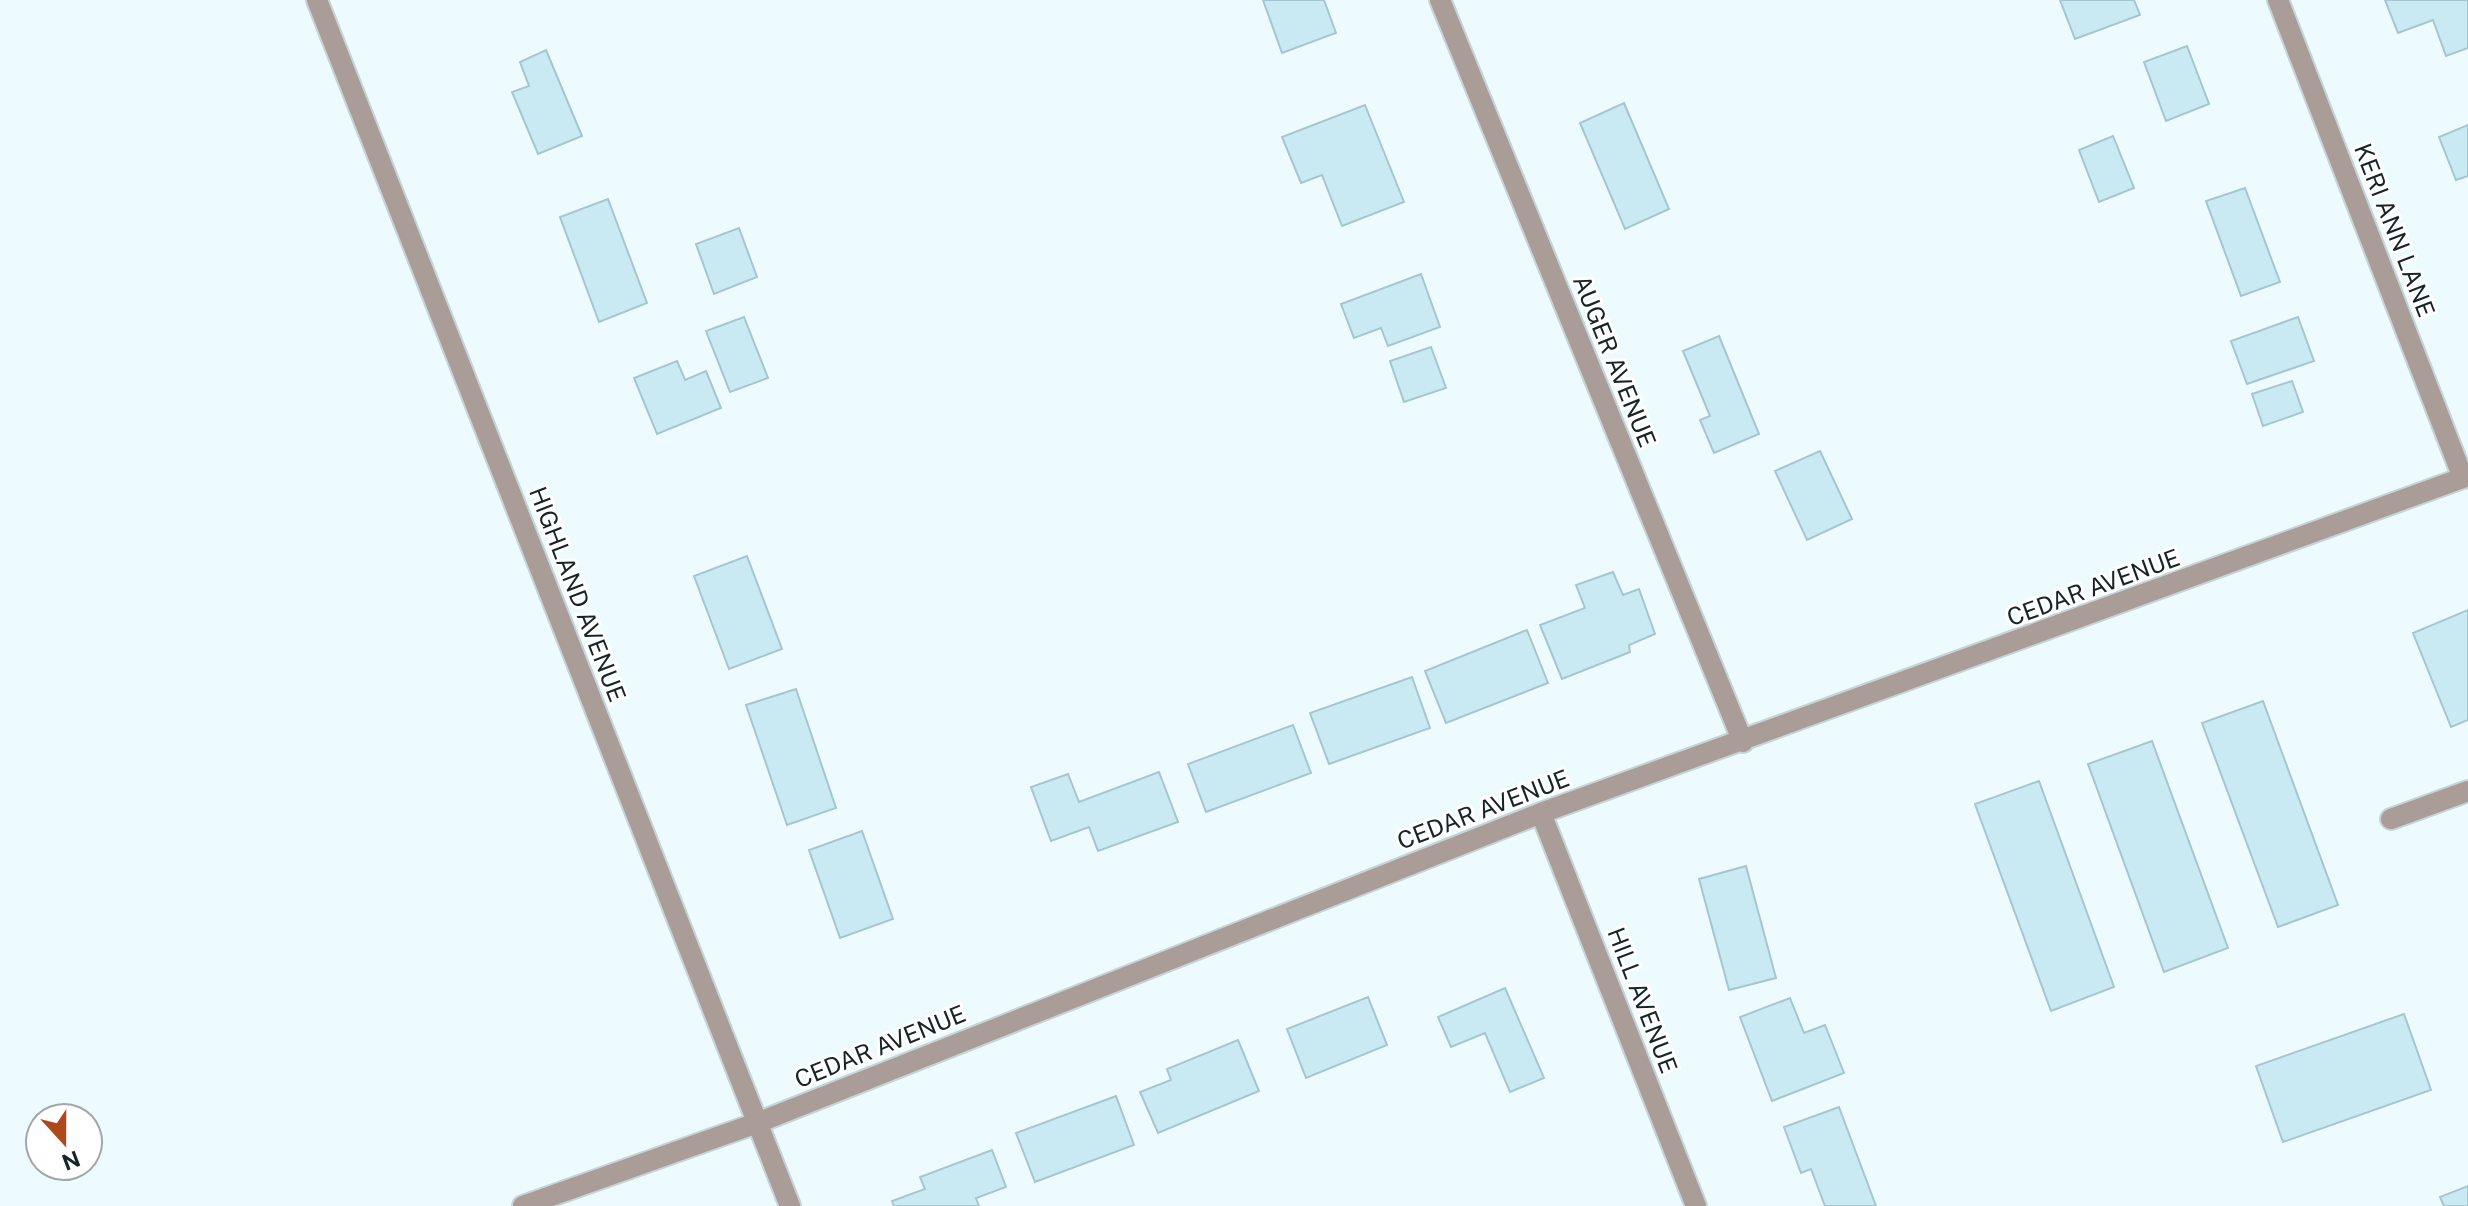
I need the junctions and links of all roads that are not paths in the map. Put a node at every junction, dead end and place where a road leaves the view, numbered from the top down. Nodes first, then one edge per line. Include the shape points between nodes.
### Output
1 (317, 0) edge
2 (1440, 0) edge
3 (2278, 0) edge
4 (2465, 477) edge
5 (1743, 742) junction
6 (2468, 791) edge
7 (1541, 813) junction
8 (2391, 819) dead end
9 (757, 1123) junction
10 (523, 1206) edge
11 (790, 1206) edge
12 (1696, 1206) edge

1 - 9 street, HIGHLAND AVENUE
2 - 5 street, AUGER AVENUE
3 - 4 street, KERI ANN LANE
4 - 5 street, CEDAR AVENUE
5 - 7 street, CEDAR AVENUE
6 - 8 street
7 - 9 street, CEDAR AVENUE
7 - 12 street, HILL AVENUE
9 - 10 street, CEDAR AVENUE
9 - 11 street, HIGHLAND AVENUE

